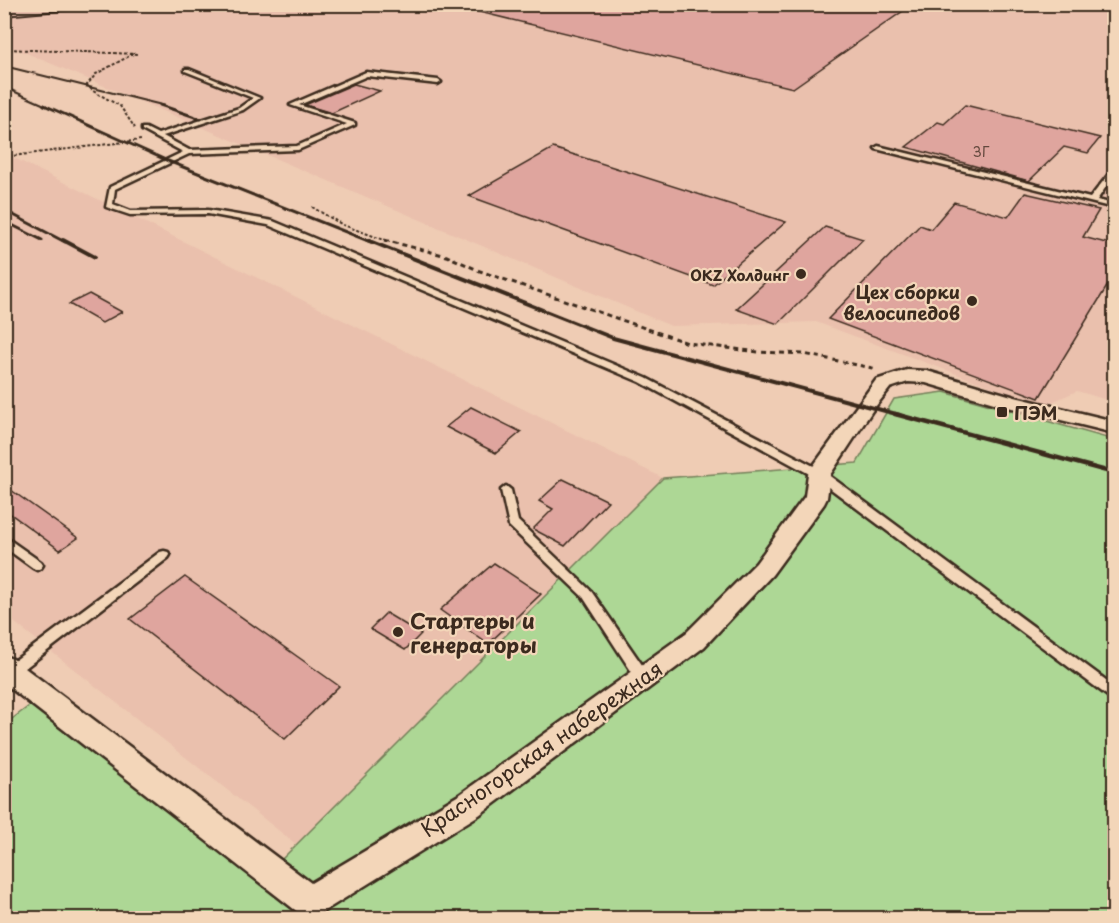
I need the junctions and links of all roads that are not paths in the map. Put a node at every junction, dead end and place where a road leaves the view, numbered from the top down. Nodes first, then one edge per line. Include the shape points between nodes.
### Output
1 (187, 70) dead end
2 (438, 82) dead end
3 (144, 129) road end
4 (157, 136) junction
5 (878, 147) dead end
6 (188, 152) junction
7 (1114, 171) edge
8 (1092, 201) junction
9 (1114, 206) edge
10 (1114, 427) edge
11 (819, 474) junction
12 (506, 490) dead end
13 (4, 540) edge
14 (164, 555) dead end
15 (37, 565) dead end
16 (8, 669) edge
17 (642, 676) junction
18 (1114, 693) edge

1 - 4 lane via 257,98 241,109
2 - 6 lane via 366,74 293,105 353,124 298,148
3 - 4 lane
4 - 6 lane
5 - 8 lane
6 - 11 lane via 112,188 109,205 130,213 208,212 270,223 643,380
7 - 8 lane
8 - 9 lane
10 - 11 street, Краcногорская набережная via 917,376 883,384
11 - 17 street, Краcногорская набережная via 816,498 764,569 695,640
11 - 18 lane
12 - 17 lane via 513,523 587,594
13 - 15 lane
14 - 16 lane
16 - 17 street, Краcногорская набережная via 310,902 469,805

